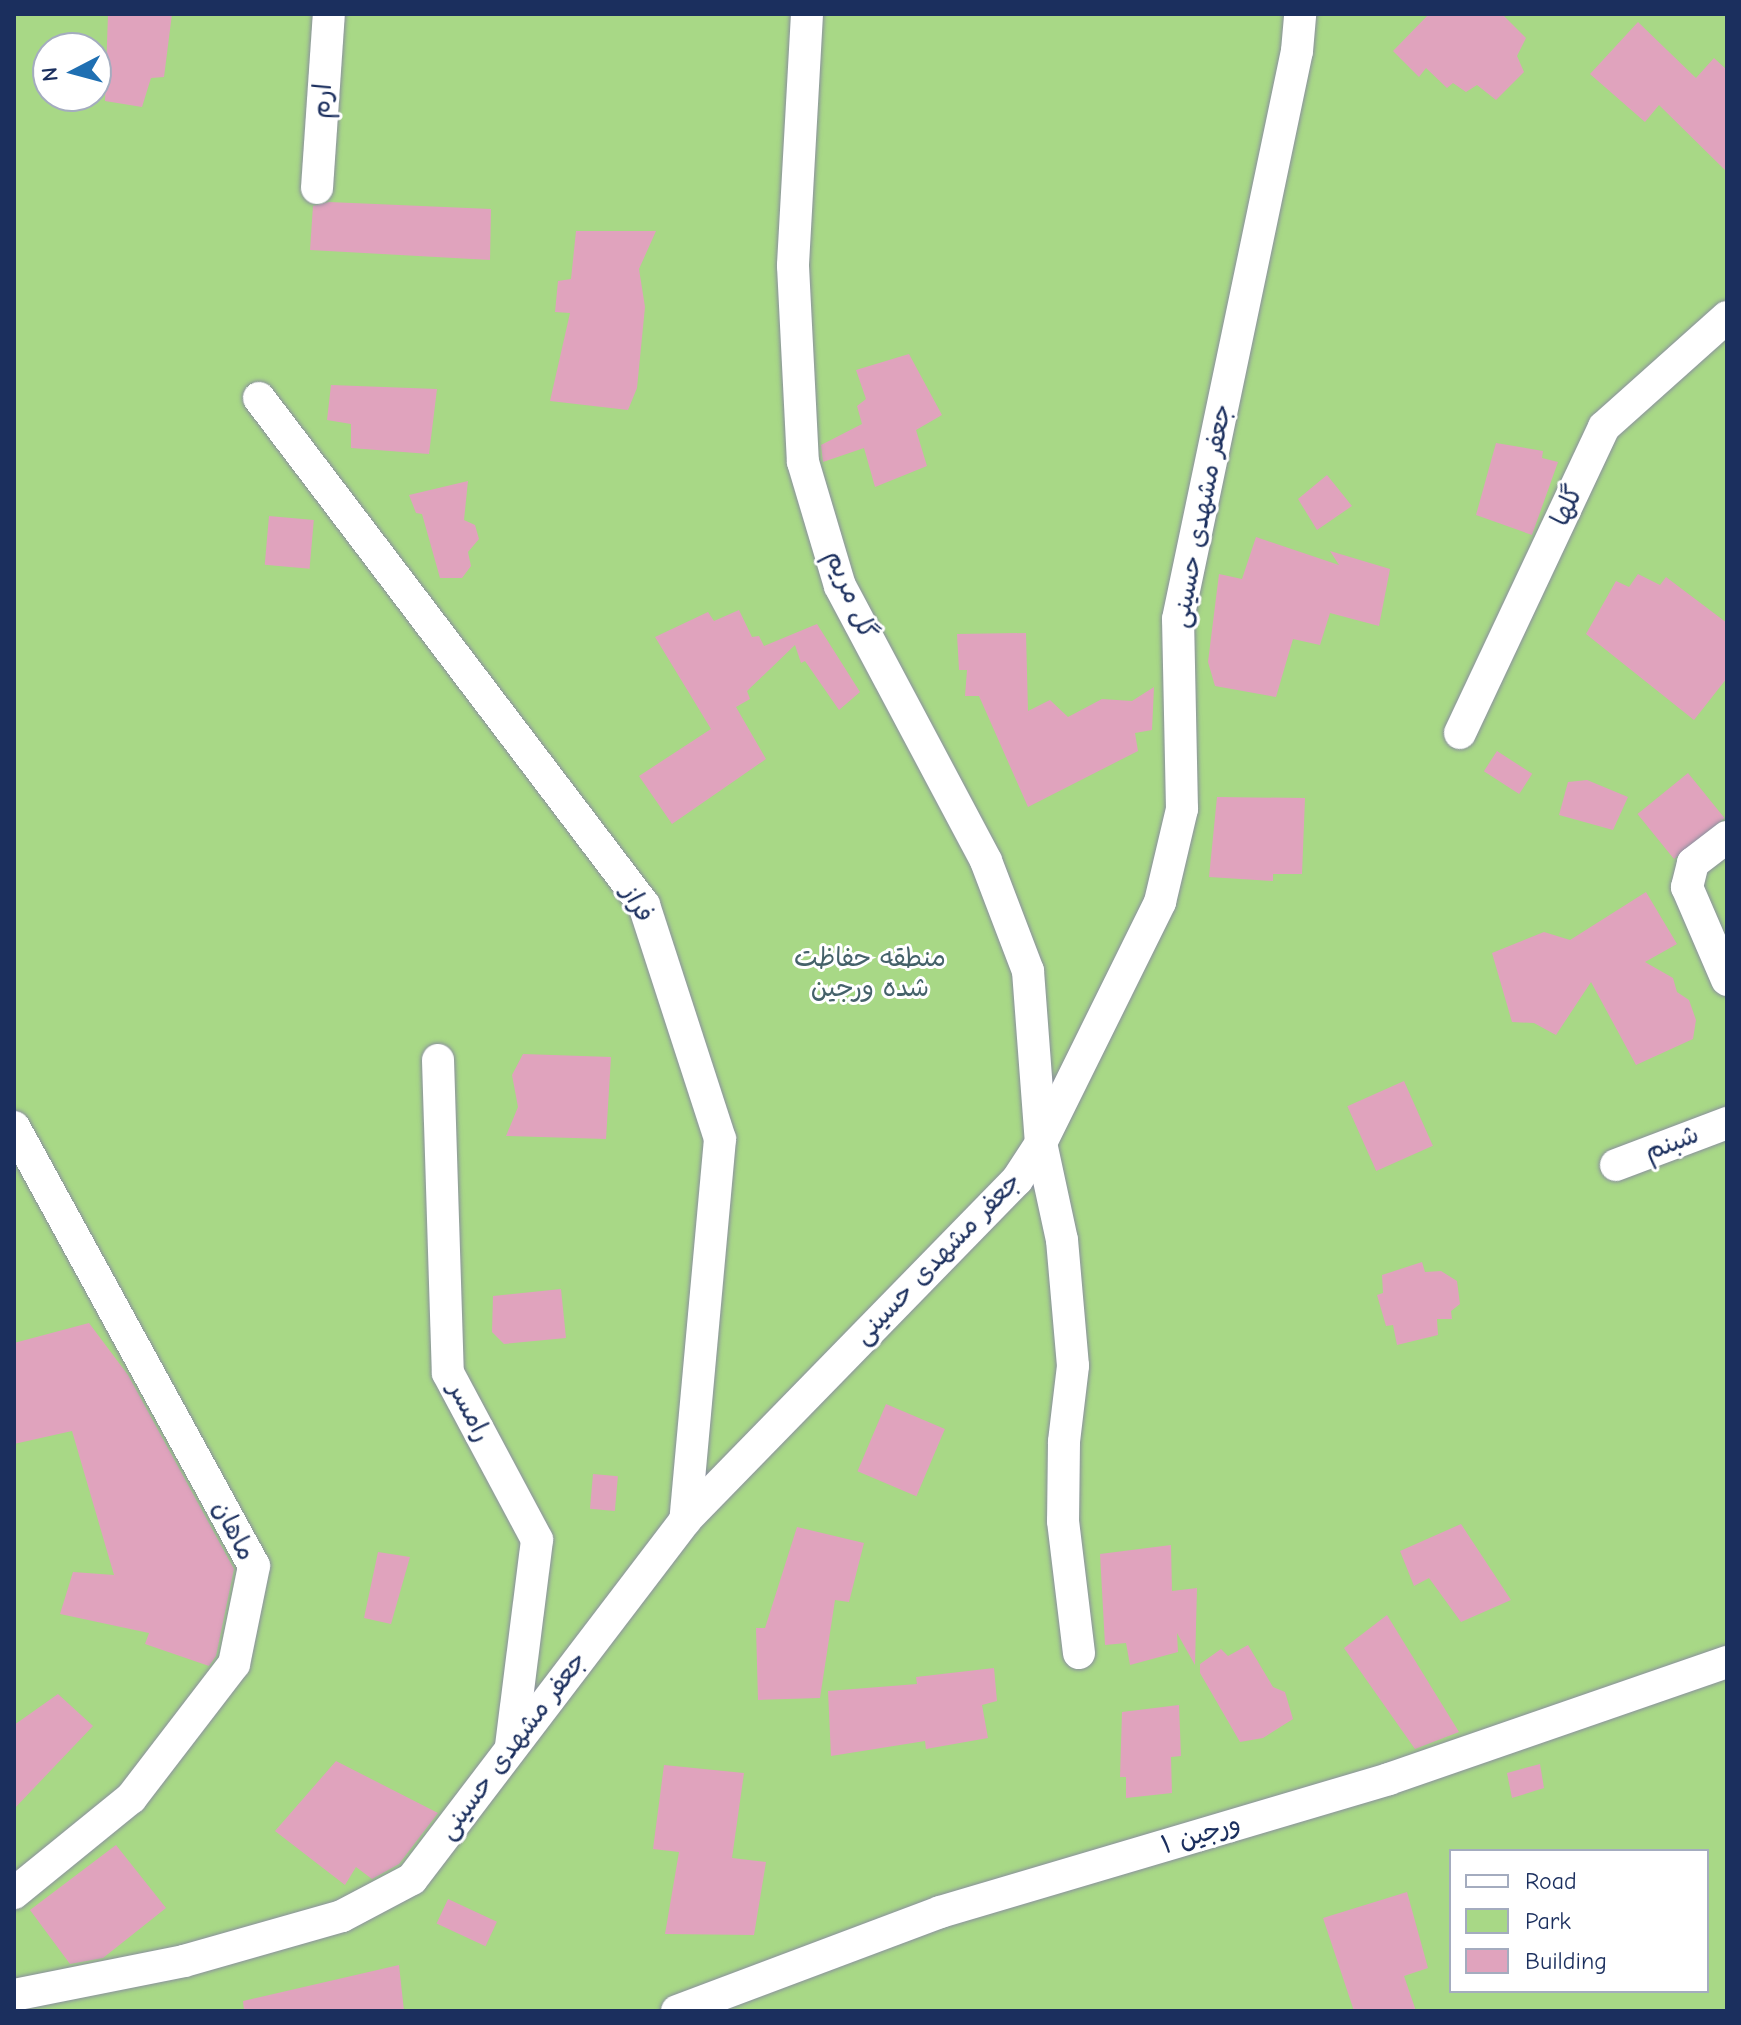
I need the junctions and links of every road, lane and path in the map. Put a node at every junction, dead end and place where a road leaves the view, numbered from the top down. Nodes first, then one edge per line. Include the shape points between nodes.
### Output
1 (329, 14) edge
2 (807, 14) edge
3 (1300, 14) edge
4 (317, 188) dead end
5 (1727, 317) edge
6 (259, 398) dead end
7 (1460, 733) dead end
8 (1727, 837) edge
9 (1727, 980) edge
10 (438, 1060) dead end
11 (1727, 1123) edge
12 (14, 1127) edge
13 (1041, 1143) junction
14 (1616, 1165) dead end
15 (685, 1520) junction
16 (1079, 1653) dead end
17 (1727, 1662) edge
18 (510, 1750) junction
19 (14, 1893) edge
20 (14, 1995) edge
21 (677, 2011) edge

1 - 4 street, ارم
2 - 13 street, گل مریم via 793,266 803,462 840,586 986,861 1028,971
3 - 13 street, جعفر مشهدی حسینی via 1297,51 1178,619 1182,809 1160,902
5 - 7 street, گلها via 1604,427
6 - 15 street, فراز via 644,905 720,1139
8 - 9 street via 1693,863 1687,887
10 - 18 street, رامسر via 448,1373 537,1540
11 - 14 street, شبنم
12 - 19 street, ماهان via 254,1566 234,1664 131,1798
13 - 15 street, جعفر مشهدی حسینی via 1017,1180
13 - 16 street, گل مریم via 1062,1240 1073,1366 1064,1442 1063,1521
15 - 18 street, جعفر مشهدی حسینی
17 - 21 street, ورجین ۱ via 1389,1779 940,1912
18 - 20 street, جعفر مشهدی حسینی via 412,1879 342,1916 184,1961

